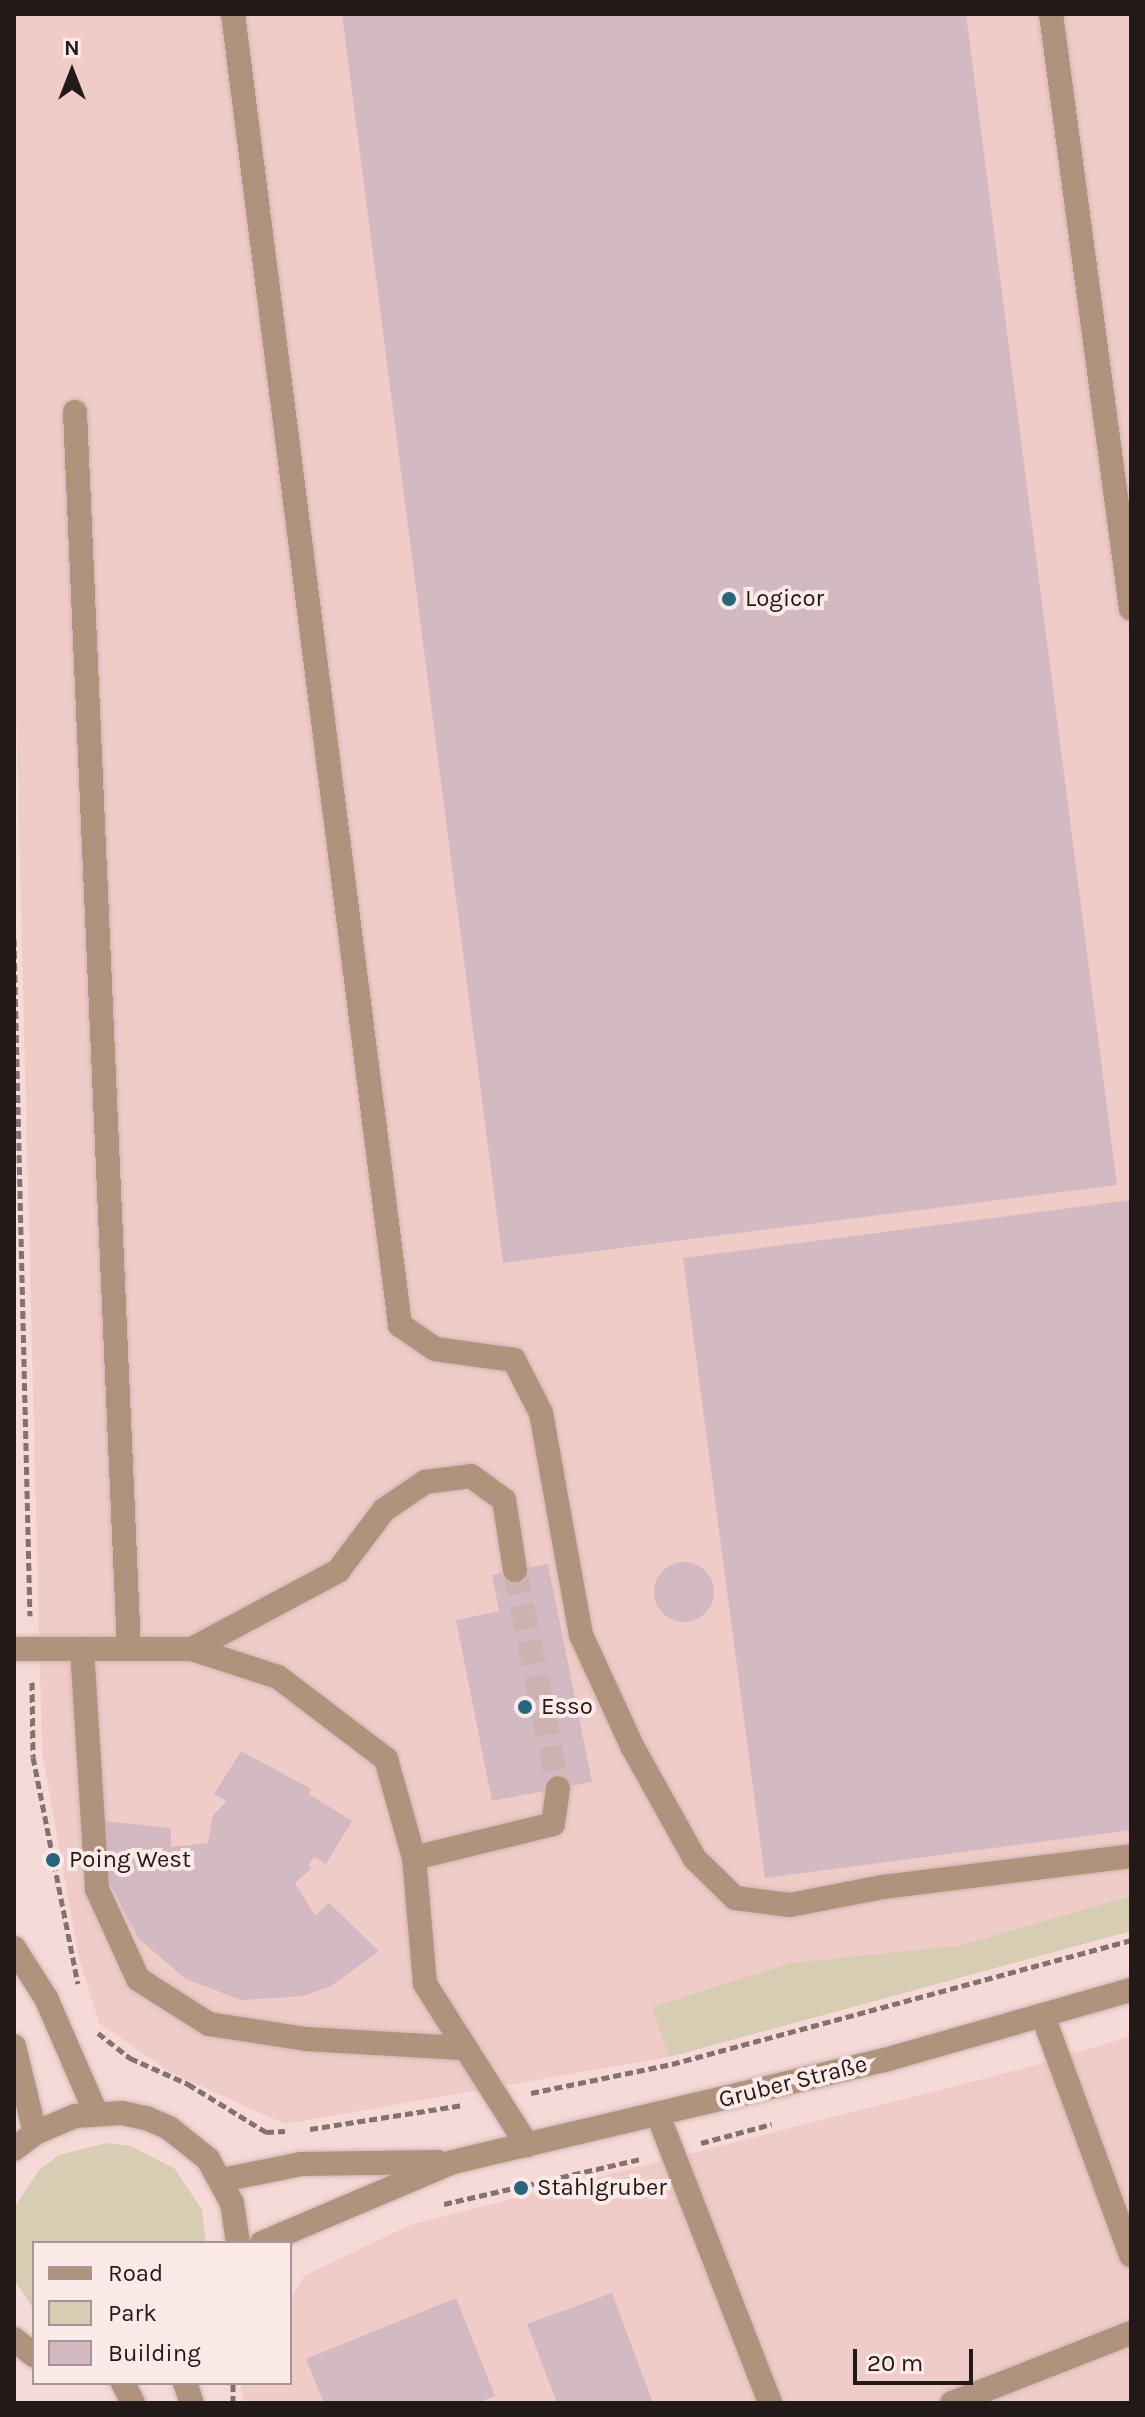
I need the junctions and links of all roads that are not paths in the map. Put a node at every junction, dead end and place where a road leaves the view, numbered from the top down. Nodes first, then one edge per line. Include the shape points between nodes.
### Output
1 (233, 14) edge
2 (1051, 14) edge
3 (75, 412) dead end
4 (1131, 609) edge
5 (515, 1570) tunnel mouth
6 (129, 1647) junction
7 (23, 1649) edge
8 (82, 1649) junction
9 (192, 1649) junction
10 (558, 1788) tunnel mouth
11 (1131, 1856) edge
12 (414, 1858) junction
13 (14, 1948) edge
14 (1131, 1990) edge
15 (1043, 2016) junction
16 (14, 2046) edge
17 (461, 2048) junction
18 (96, 2113) junction
19 (658, 2115) junction
20 (35, 2133) junction
21 (527, 2145) junction
22 (14, 2149) edge
23 (453, 2162) junction
24 (222, 2180) junction
25 (238, 2241) edge
26 (267, 2241) edge
27 (1131, 2255) edge
28 (1131, 2333) edge
29 (14, 2339) edge
30 (32, 2353) edge
31 (124, 2385) edge
32 (133, 2403) edge
33 (770, 2403) edge
34 (952, 2403) edge

1 - 11 street via 400,1325 435,1349 514,1360 541,1413 581,1635 632,1746 695,1859 735,1898 790,1905 883,1887
2 - 4 street
3 - 6 street
5 - 9 street via 504,1500 471,1476 425,1482 384,1510 338,1571
6 - 8 street
6 - 9 street
7 - 8 street
8 - 17 street via 97,1889 138,1979 209,2024 306,2039
9 - 12 street via 278,1677 386,1759
10 - 12 street via 553,1824
12 - 17 street via 425,1984
13 - 18 street via 46,1998
14 - 15 street, Gruber Straße
15 - 19 street, Gruber Straße
15 - 27 street
16 - 20 street
17 - 21 street via 501,2099
18 - 20 street
18 - 24 street via 122,2113 169,2128 208,2159
19 - 21 street, Gruber Straße
19 - 33 street
20 - 22 street
21 - 23 street, Gruber Straße
23 - 24 street, Gruber Straße via 301,2164
23 - 26 street, Gruber Straße
24 - 25 street
28 - 34 street
29 - 30 street
31 - 32 street

